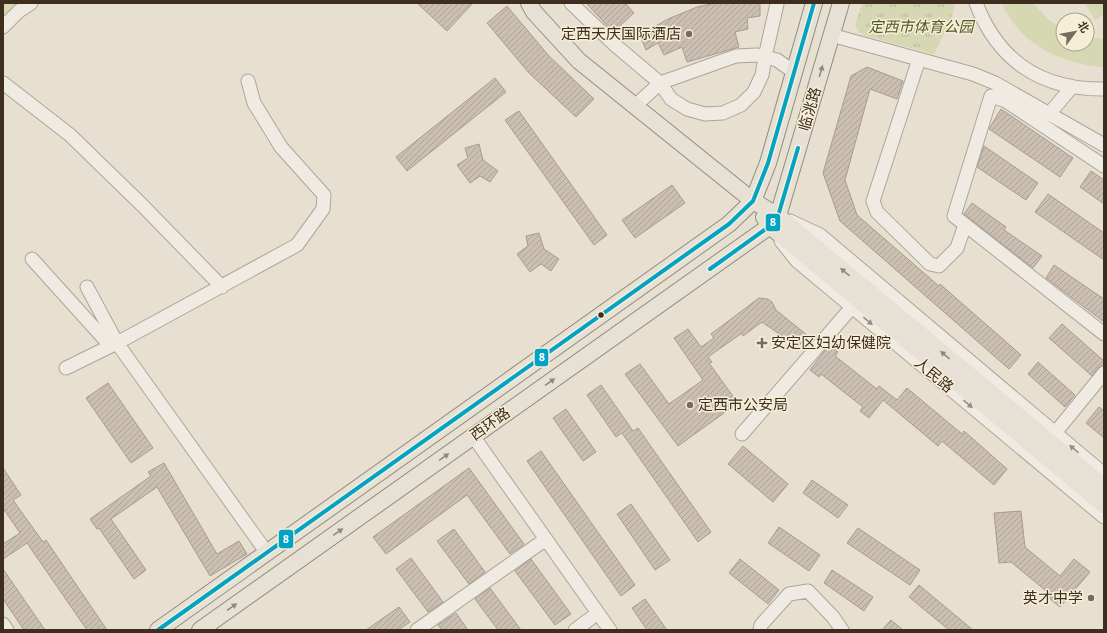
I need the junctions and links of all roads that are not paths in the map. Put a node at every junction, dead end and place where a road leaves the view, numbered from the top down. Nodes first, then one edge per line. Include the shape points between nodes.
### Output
1 (31, 3) edge
2 (528, 3) edge
3 (571, 3) edge
4 (814, 3) edge
5 (841, 3) edge
6 (976, 3) edge
7 (777, 4) dead end
8 (3, 27) edge
9 (831, 35) junction
10 (764, 57) junction
11 (919, 59) junction
12 (794, 72) junction
13 (248, 81) dead end
14 (3, 83) edge
15 (660, 83) junction
16 (1071, 88) junction
17 (1104, 89) edge
18 (635, 106) junction
19 (1049, 114) junction
20 (1104, 145) edge
21 (1104, 166) edge
22 (753, 201) junction
23 (774, 221) junction
24 (965, 224) junction
25 (32, 258) dead end
26 (87, 287) dead end
27 (222, 287) junction
28 (852, 308) junction
29 (1104, 334) edge
30 (117, 344) junction
31 (66, 368) dead end
32 (1104, 373) edge
33 (1055, 433) junction
34 (742, 434) dead end
35 (473, 436) junction
36 (1104, 474) edge
37 (1104, 487) edge
38 (1104, 505) edge
39 (1104, 517) edge
40 (546, 538) junction
41 (267, 553) junction
42 (598, 613) junction
43 (3, 624) edge
44 (7, 630) edge
45 (158, 630) edge
46 (200, 630) edge
47 (417, 630) edge
48 (574, 630) edge
49 (610, 630) edge
50 (760, 630) edge
51 (842, 630) edge

1 - 8 street
2 - 18 main road, 人民路 via 579,60
3 - 15 street
4 - 12 main road, 临洮路
5 - 9 main road, 临洮路
6 - 16 street via 986,26 1009,55 1039,76
7 - 10 street
9 - 11 street
23 -> 9 main road, 临洮路
10 - 12 street via 777,60
10 - 15 street via 736,56
10 - 15 street via 762,76 754,92 740,105 723,113 705,114 687,109 671,99
11 - 19 street via 995,83
11 - 24 street via 873,201 877,212 930,264 940,266 957,248
12 - 22 main road, 临洮路 via 768,163
13 - 27 street via 254,103 281,147 324,195 323,209 297,245
14 - 27 street via 70,135
15 - 18 street
16 - 17 street
16 - 19 street
18 - 22 main road, 人民路
19 - 20 street
21 - 24 street via 1006,101 991,96 954,216
22 - 23 main road, 人民路
22 - 41 main road, 西环路 via 729,224
23 - 28 street, 人民路 via 797,261
23 - 33 street, 人民路 via 820,235
35 -> 23 main road, 西环路
37 -> 23 main road, 人民路
23 - 38 main road, 人民路
24 - 29 street
25 - 30 street via 107,342
26 - 30 street
27 - 30 street
28 - 34 street
28 -> 39 street, 人民路
30 - 31 street
30 - 41 street
32 - 33 street
36 -> 33 street, 人民路
35 - 40 street
46 -> 35 main road, 西环路
40 - 42 street
40 - 47 street
41 - 45 main road, 西环路
42 - 48 street
42 - 49 street
43 - 44 street
50 - 51 street via 761,625 788,594 808,591

